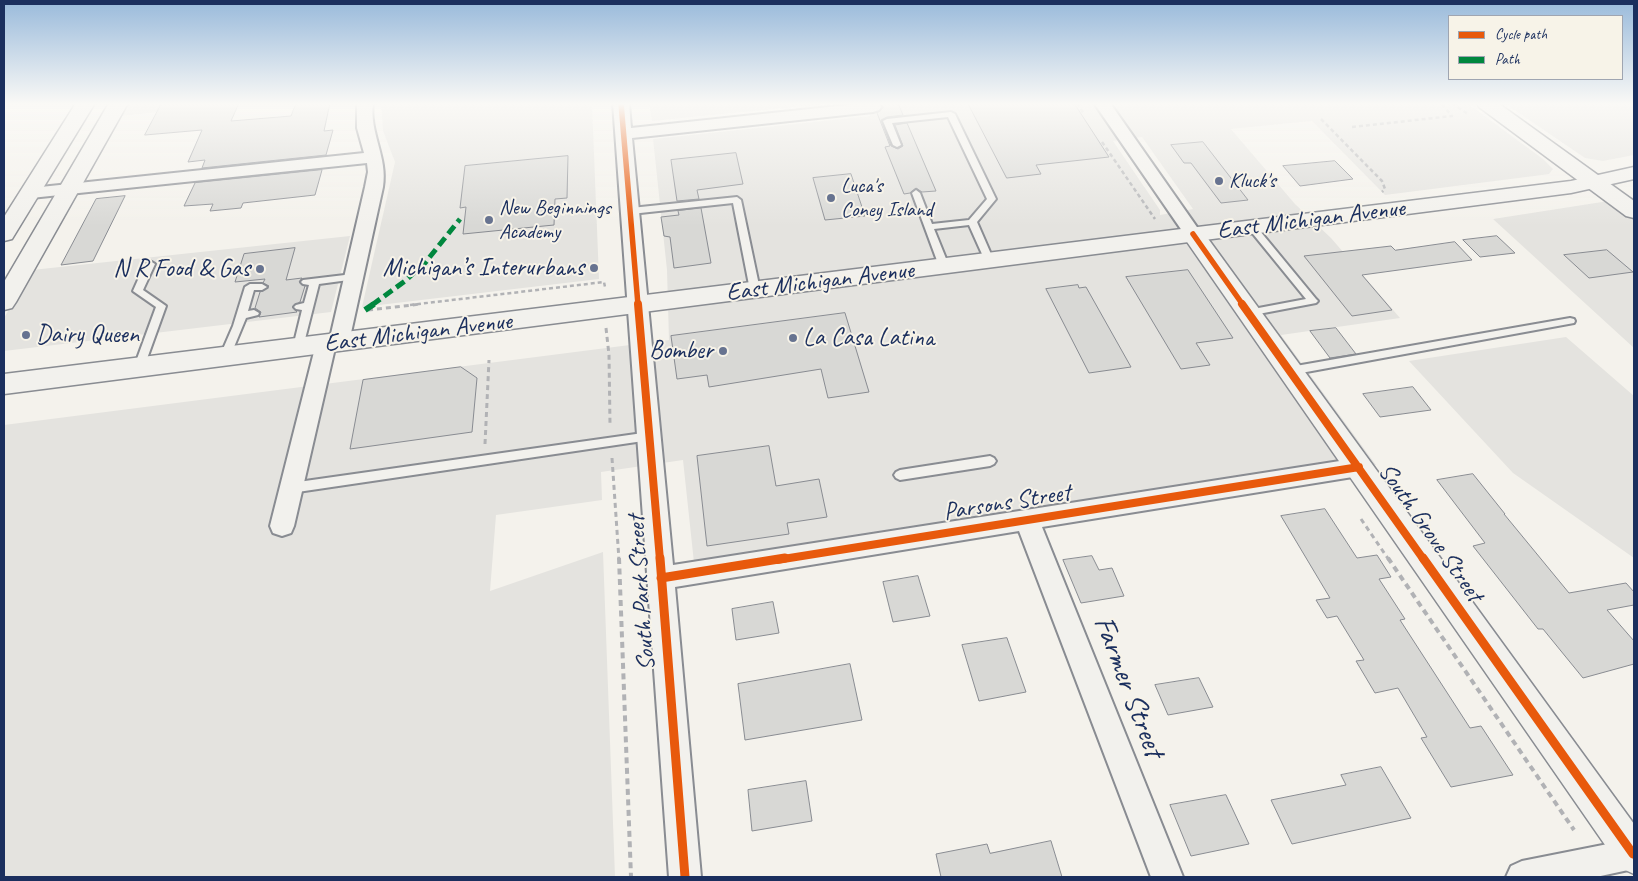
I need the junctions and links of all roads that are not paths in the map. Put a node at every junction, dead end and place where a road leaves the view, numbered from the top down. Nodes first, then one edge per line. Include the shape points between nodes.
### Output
1 (61, 144) edge
2 (96, 144) edge
3 (368, 144) edge
4 (625, 144) edge
5 (966, 144) edge
6 (1131, 144) edge
7 (1535, 144) edge
8 (372, 156) junction
9 (1634, 174) edge
10 (1595, 183) junction
11 (71, 188) junction
12 (31, 193) junction
13 (916, 193) dead end
14 (1634, 211) edge
15 (631, 212) junction
16 (972, 222) junction
17 (929, 227) junction
18 (1252, 227) junction
19 (4, 234) edge
20 (1193, 234) junction
21 (989, 260) junction
22 (150, 264) dead end
23 (944, 266) junction
24 (353, 277) junction
25 (262, 286) dead end
26 (755, 290) junction
27 (258, 301) dead end
28 (4, 302) edge
29 (245, 302) junction
30 (639, 306) junction
31 (254, 313) dead end
32 (1248, 313) junction
33 (241, 314) junction
34 (1570, 321) dead end
35 (333, 343) junction
36 (298, 347) junction
37 (225, 356) junction
38 (139, 366) junction
39 (1290, 372) junction
40 (4, 384) edge
41 (650, 436) junction
42 (990, 461) dead end
43 (1359, 467) junction
44 (900, 474) dead end
45 (291, 488) junction
46 (1027, 521) junction
47 (282, 526) dead end
48 (661, 578) junction
49 (1634, 854) edge
50 (684, 877) edge
51 (1167, 877) edge
52 (1522, 877) edge

1 - 12 main road
2 - 11 main road
3 - 8 street
4 - 15 street, South Park Street
5 - 16 lane via 992,199
6 - 20 street
7 - 10 main road
8 - 11 street
8 - 24 street via 376,168 374,187
9 - 10 main road, East Michigan Avenue
10 - 14 main road
10 - 18 main road, East Michigan Avenue
11 - 12 street
11 - 28 main road
12 - 19 main road
13 - 17 lane
15 - 26 lane via 737,200
15 - 30 street, South Park Street
16 - 17 lane
16 - 21 lane
17 - 23 lane
18 - 20 main road, East Michigan Avenue
18 - 32 lane via 1314,301
20 - 21 main road, East Michigan Avenue
20 - 32 main road, South Grove Street
21 - 23 main road, East Michigan Avenue
22 - 38 lane via 138,291 162,306
23 - 26 main road, East Michigan Avenue
24 - 35 street
24 - 36 lane via 310,282
25 - 29 lane via 250,287
26 - 30 main road, East Michigan Avenue
27 - 29 lane
29 - 33 lane
30 - 35 main road, East Michigan Avenue
30 - 41 street, South Park Street
31 - 33 lane
32 - 39 main road, South Grove Street
33 - 37 lane
34 - 39 lane
35 - 36 main road, East Michigan Avenue
35 - 45 street
36 - 37 main road, East Michigan Avenue
37 - 38 main road, East Michigan Avenue
38 - 40 main road, East Michigan Avenue
39 - 43 main road, South Grove Street
41 - 45 lane
41 - 48 street, South Park Street
42 - 44 lane
43 - 46 street, Parsons Street
43 - 49 main road, South Grove Street
45 - 47 street
46 - 48 street, Parsons Street
46 - 51 street, Farmer Street
48 - 50 street, South Park Street
49 - 52 street

